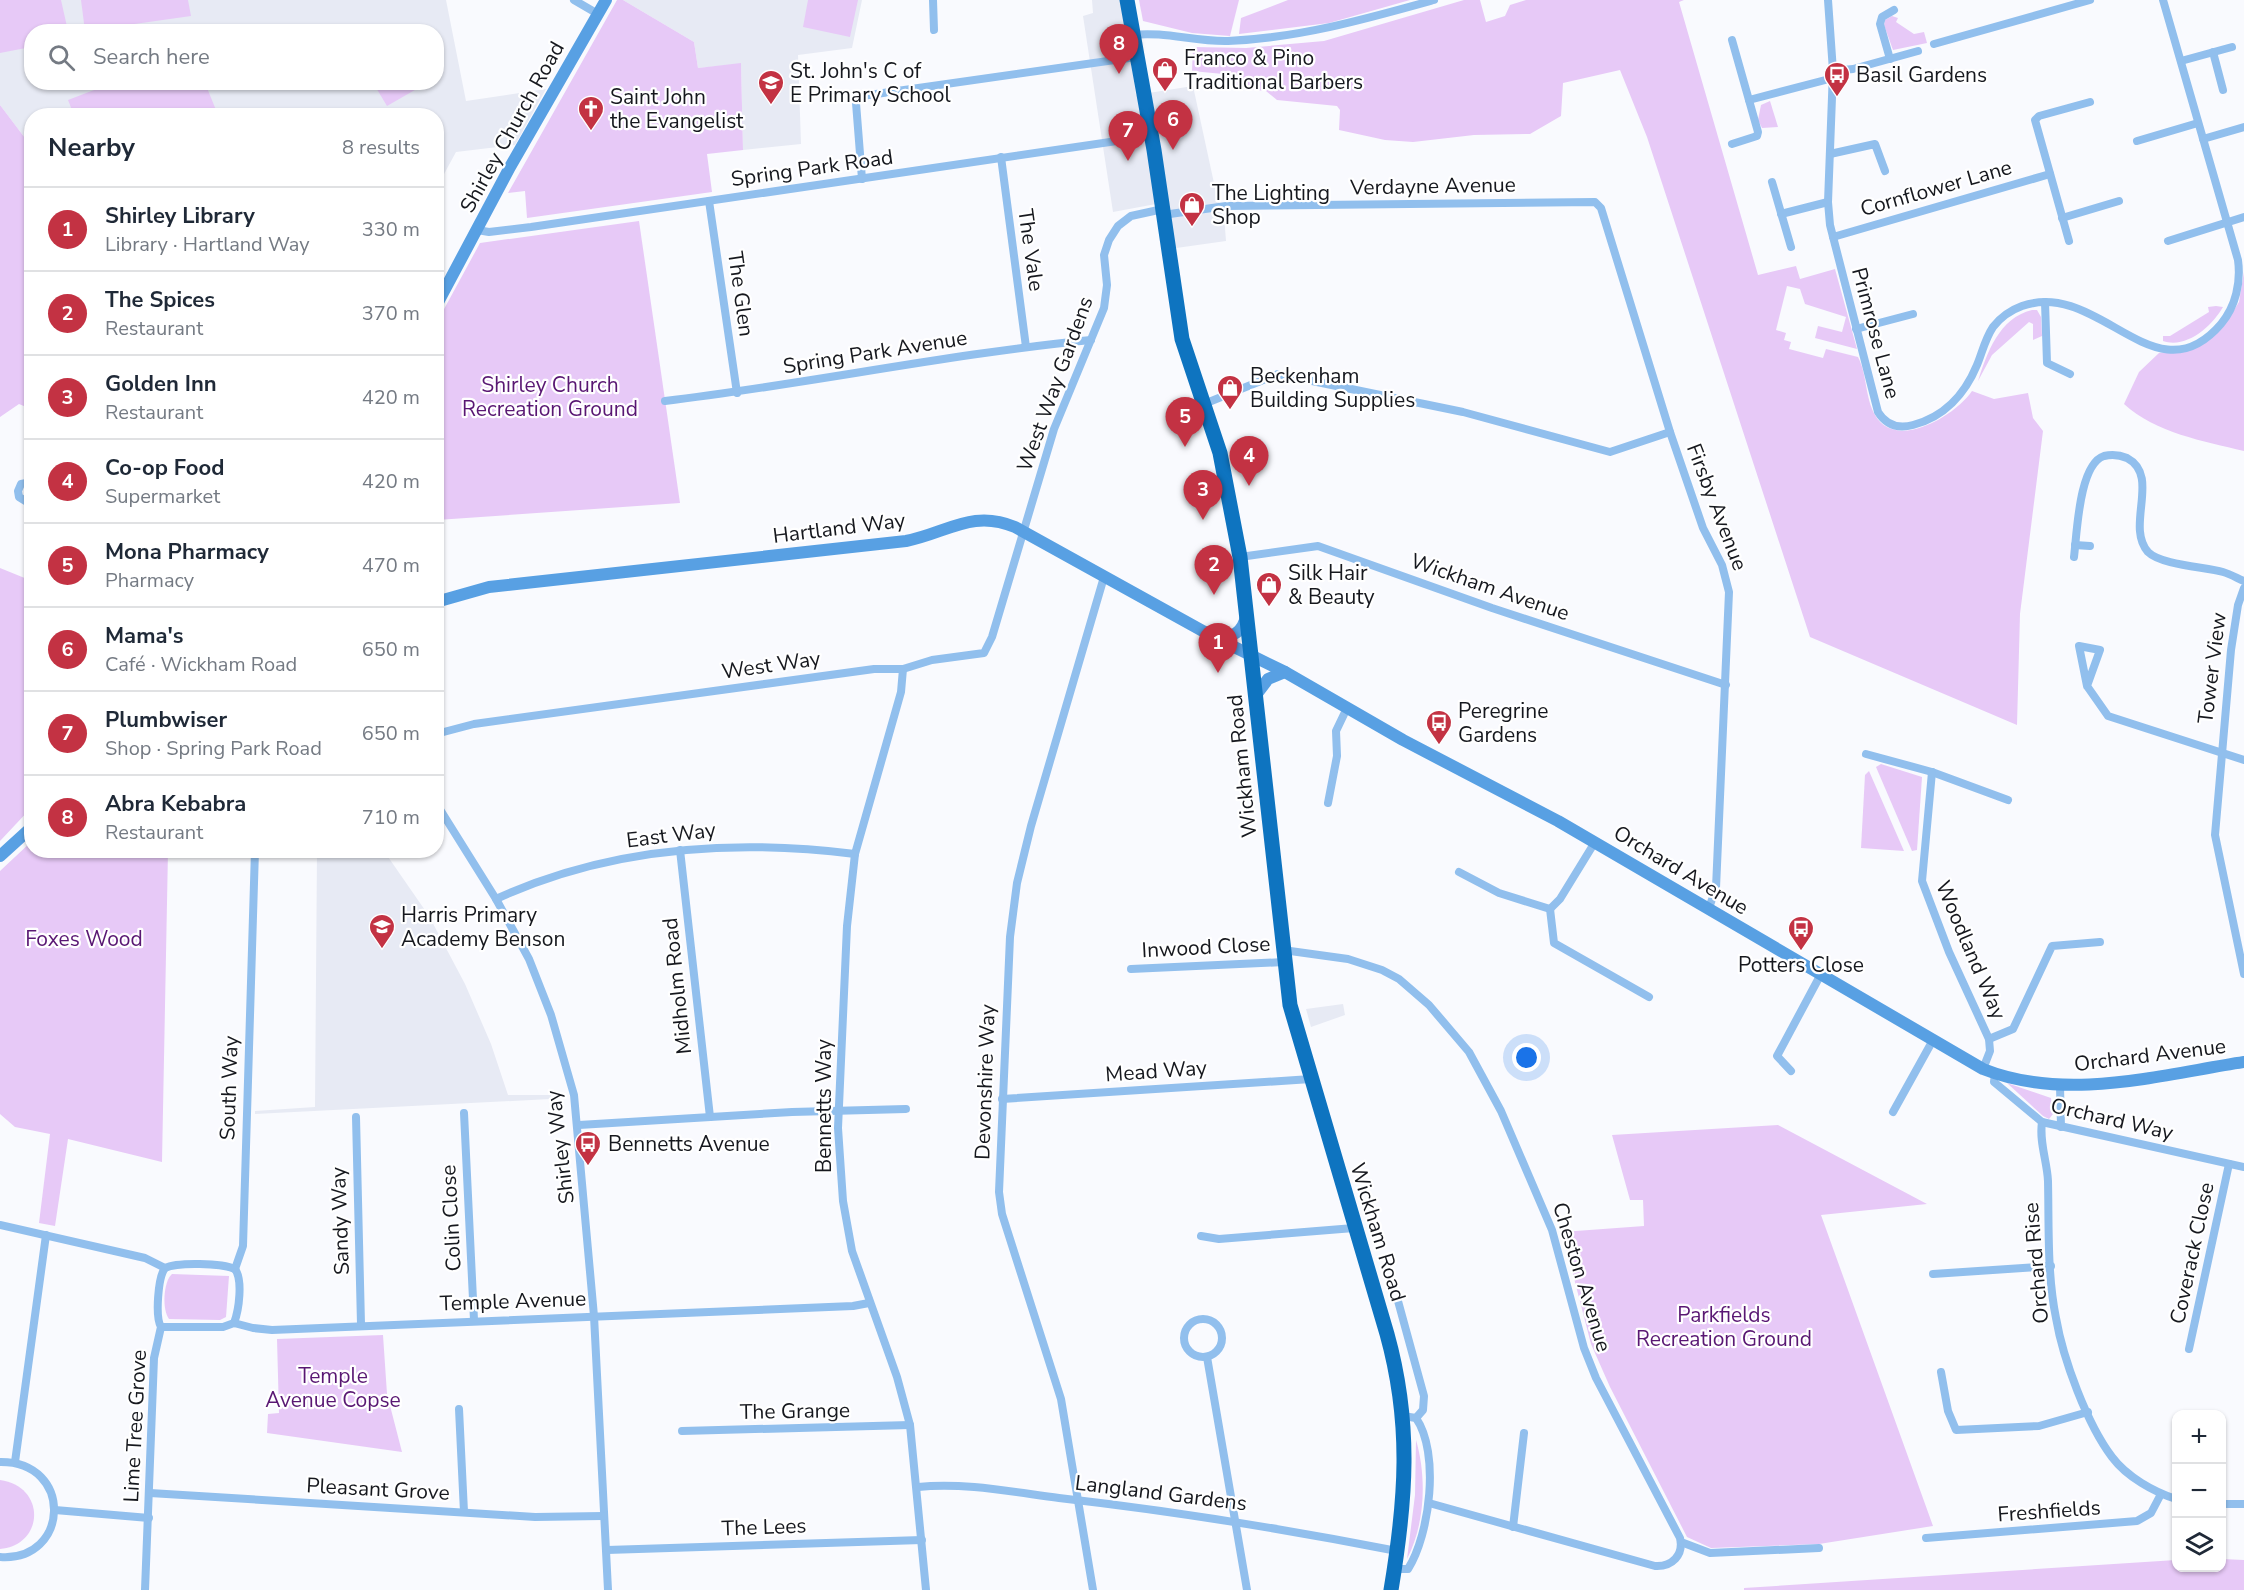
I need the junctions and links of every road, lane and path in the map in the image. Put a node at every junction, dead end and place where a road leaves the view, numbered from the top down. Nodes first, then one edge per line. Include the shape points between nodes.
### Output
1 (574, 0) edge
2 (606, 0) edge
3 (933, 0) edge
4 (1127, 0) edge
5 (1434, 0) edge
6 (1828, 0) edge
7 (2090, 0) edge
8 (2163, 0) edge
9 (1894, 10) dead end
10 (598, 14) junction
11 (934, 30) dead end
12 (1132, 35) junction
13 (1732, 40) dead end
14 (1934, 44) dead end
15 (2232, 47) dead end
16 (1917, 51) dead end
17 (2213, 52) junction
18 (1136, 57) junction
19 (1890, 58) junction
20 (2181, 61) junction
21 (1833, 75) junction
22 (2223, 90) dead end
23 (1749, 100) junction
24 (2090, 102) dead end
25 (2199, 123) junction
26 (2244, 127) edge
27 (1152, 136) junction
28 (2203, 139) junction
29 (2137, 141) dead end
30 (1732, 144) dead end
31 (1830, 154) junction
32 (1000, 157) junction
33 (1884, 171) dead end
34 (2049, 174) junction
35 (862, 179) junction
36 (1772, 182) dead end
37 (709, 201) junction
38 (2118, 201) dead end
39 (1595, 202) joint
40 (1828, 202) junction
41 (1163, 212) junction
42 (1781, 214) junction
43 (2244, 217) edge
44 (2062, 218) junction
45 (2227, 223) junction
46 (477, 230) junction
47 (1833, 237) junction
48 (2069, 241) dead end
49 (2168, 241) dead end
50 (1791, 247) dead end
51 (444, 291) edge
52 (2045, 302) junction
53 (1912, 314) dead end
54 (1856, 329) junction
55 (1091, 340) junction
56 (1026, 347) junction
57 (2070, 374) dead end
58 (736, 393) junction
59 (665, 401) dead end
60 (1204, 404) junction
61 (1670, 432) junction
62 (24, 483) edge
63 (24, 500) edge
64 (1024, 533) junction
65 (2075, 545) junction
66 (2090, 546) dead end
67 (1240, 556) junction
68 (2074, 556) dead end
69 (1104, 577) junction
70 (2244, 581) edge
71 (2244, 588) edge
72 (444, 599) edge
73 (1248, 612) junction
74 (1217, 639) junction
75 (1252, 657) junction
76 (903, 669) junction
77 (1285, 672) junction
78 (1726, 685) junction
79 (2087, 686) dead end
80 (1256, 695) junction
81 (1347, 708) junction
82 (444, 732) edge
83 (2220, 753) junction
84 (1866, 754) dead end
85 (2244, 760) edge
86 (1932, 772) junction
87 (2008, 800) dead end
88 (1328, 803) dead end
89 (444, 816) edge
90 (24, 834) edge
91 (1595, 842) junction
92 (680, 850) junction
93 (855, 854) junction
94 (0, 856) edge
95 (255, 858) edge
96 (1460, 872) dead end
97 (496, 899) junction
98 (1709, 908) junction
99 (1550, 909) junction
100 (2100, 942) dead end
101 (1283, 956) junction
102 (1131, 969) dead end
103 (1821, 974) junction
104 (2244, 974) edge
105 (1649, 997) dead end
106 (1989, 1039) junction
107 (1934, 1040) junction
108 (2244, 1062) edge
109 (1791, 1071) dead end
110 (1989, 1071) junction
111 (1311, 1079) junction
112 (2060, 1086) junction
113 (1002, 1099) junction
114 (906, 1109) dead end
115 (838, 1111) junction
116 (1893, 1112) dead end
117 (464, 1113) dead end
118 (356, 1117) dead end
119 (710, 1117) junction
120 (2042, 1122) junction
121 (579, 1125) junction
122 (2061, 1127) junction
123 (2229, 1164) junction
124 (2244, 1167) edge
125 (0, 1225) edge
126 (1354, 1228) junction
127 (46, 1235) junction
128 (1201, 1236) dead end
129 (2051, 1266) junction
130 (165, 1268) junction
131 (235, 1269) junction
132 (1933, 1274) dead end
133 (1398, 1301) dead end
134 (868, 1303) junction
135 (594, 1316) junction
136 (474, 1320) junction
137 (234, 1323) junction
138 (361, 1324) junction
139 (161, 1327) junction
140 (2189, 1349) dead end
141 (1207, 1357) junction
142 (1941, 1372) dead end
143 (459, 1409) dead end
144 (2088, 1412) junction
145 (1410, 1417) junction
146 (910, 1425) junction
147 (682, 1431) dead end
148 (1524, 1432) dead end
149 (0, 1462) edge
150 (15, 1462) junction
151 (918, 1487) junction
152 (150, 1493) junction
153 (2162, 1494) junction
154 (2172, 1498) edge
155 (1078, 1500) junction
156 (1429, 1503) junction
157 (2226, 1504) edge
158 (2244, 1504) edge
159 (55, 1510) junction
160 (464, 1512) junction
161 (603, 1516) junction
162 (149, 1518) junction
163 (1233, 1520) junction
164 (1513, 1527) junction
165 (1926, 1538) dead end
166 (922, 1540) junction
167 (1681, 1542) junction
168 (1819, 1548) dead end
169 (607, 1550) junction
170 (1397, 1551) junction
171 (0, 1557) edge
172 (1395, 1569) junction
173 (145, 1590) edge
174 (608, 1590) edge
175 (926, 1590) edge
176 (1093, 1590) edge
177 (1247, 1590) edge
178 (1391, 1590) edge

1 - 10 street
2 - 10 street, Shirley Church Road
3 - 11 street
4 - 12 highway, Wickham Road
5 - 12 street via 1331,28 1284,36 1215,41 1161,33
6 - 21 street, Primrose Lane
7 - 14 street
8 - 20 street, Primrose Lane
9 - 19 street via 1882,16 1880,24
10 - 46 street, Shirley Church Road
12 - 18 highway, Wickham Road
13 - 23 street
15 - 17 street
16 - 19 street
17 - 20 street
17 - 22 street
18 - 27 highway, Wickham Road
18 - 35 street via 862,96 856,103
19 - 21 street
20 - 25 street, Primrose Lane
21 - 23 street
21 - 31 street, Primrose Lane
23 - 30 street via 1758,135
24 - 34 street via 2036,119
25 - 28 street, Primrose Lane
25 - 29 street
26 - 28 street
27 - 32 street, Spring Park Road
27 - 41 highway, Wickham Road
28 - 45 street, Primrose Lane
31 - 33 street via 1875,144
31 - 40 street, Primrose Lane
32 - 35 street, Spring Park Road
32 - 56 street, The Vale
34 - 44 street
34 - 47 street, Cornflower Lane
35 - 37 street, Spring Park Road
36 - 42 street
37 - 46 street, Spring Park Road via 489,232
37 - 58 street, The Glen
38 - 44 street
39 - 41 street, Verdayne Avenue via 1226,206
39 - 61 street, Firsby Avenue via 1601,208
40 - 42 street
40 - 47 street, Primrose Lane
41 - 55 street, West Way Gardens via 1131,216 1113,232 1104,255 1106,300
41 - 60 highway, Wickham Road via 1182,339
42 - 50 street
43 - 45 street
44 - 48 street
45 - 49 street
45 - 52 street, Primrose Lane via 2239,268 2237,293 2221,324 2195,344 2176,350 2157,349 2084,309
46 - 51 street, Shirley Church Road
47 - 54 street, Primrose Lane
52 - 54 street, Primrose Lane via 2021,306 1999,320 1956,400 1932,418 1909,426 1889,424 1878,412
52 - 57 street via 2047,363
53 - 54 street
55 - 56 street, Spring Park Avenue
55 - 64 street, West Way Gardens via 1054,429
56 - 58 street, Spring Park Avenue
58 - 59 street, Spring Park Avenue
60 - 61 street via 1278,374 1463,412 1610,452
60 - 67 highway, Wickham Road via 1223,462
61 - 78 street, Firsby Avenue via 1730,592
62 - 63 street via 18,491
64 - 69 street, Hartland Way
64 - 72 street, Hartland Way via 997,521 972,520 906,541 501,585
64 - 76 street, West Way via 987,650
65 - 66 street
65 - 68 street
65 - 70 street via 2090,466 2101,457 2121,456 2134,464 2140,475 2141,534 2148,551 2163,559
67 - 73 highway, Wickham Road
67 - 78 street, Wickham Avenue via 1318,546
69 - 74 street, Hartland Way
69 - 113 street, Devonshire Way via 1030,826 1017,883 1010,937
71 - 83 street, Tower View via 2238,605
73 - 74 street via 1236,634
73 - 75 highway, Wickham Road
74 - 75 street, Hartland Way
75 - 77 street, Orchard Avenue
75 - 80 highway, Wickham Road
76 - 82 street, West Way via 874,669 474,724
76 - 93 street, Bennetts Way via 902,686
77 - 80 street via 1268,679
77 - 81 street, Orchard Avenue
78 - 98 street, Firsby Avenue via 1716,888
79 - 83 street, Tower View via 2108,716
80 - 101 highway, Wickham Road
81 - 88 street via 1336,731 1337,756
81 - 91 street, Orchard Avenue
83 - 85 street, Tower View
83 - 104 street, Tower View via 2215,835
84 - 86 street
86 - 87 street
86 - 106 street, Woodland Way via 1922,881
89 - 97 street, Shirley Way
90 - 94 street
91 - 98 street, Orchard Avenue
91 - 99 street
92 - 93 street, East Way via 747,846
92 - 97 street, East Way via 580,869
92 - 119 street, Midholm Road
93 - 115 street, Bennetts Way via 847,926
95 - 131 street, South Way via 243,1246
96 - 99 street via 1499,893
97 - 121 street, Shirley Way via 545,996 565,1057
98 - 103 street, Orchard Avenue
99 - 105 street via 1554,943
100 - 106 street via 2052,946 2013,1029
101 - 102 street, Inwood Close
101 - 111 highway, Wickham Road via 1292,1016
101 - 167 street, Cheston Avenue via 1364,963 1399,979 1429,1005 1469,1052 1501,1111 1552,1230 1596,1378
103 - 107 street, Orchard Avenue
103 - 109 street via 1777,1056
106 - 110 street, Woodland Way
107 - 110 street, Orchard Avenue
107 - 116 street
108 - 112 street, Orchard Avenue
110 - 112 street, Orchard Avenue via 2028,1083
110 - 120 street, Orchard Way via 1994,1083
111 - 113 street, Mead Way
111 - 126 highway, Wickham Road
112 - 122 street, Orchard Avenue
113 - 155 street, Devonshire Way via 1000,1206 1058,1391
114 - 115 street
115 - 119 street
115 - 134 street, Bennetts Way via 846,1218
117 - 136 street, Colin Close
118 - 138 street, Sandy Way
119 - 121 street
120 - 122 street, Orchard Way
120 - 129 street, Orchard Rise
121 - 135 street, Shirley Way
122 - 123 street, Orchard Way
123 - 124 street, Orchard Way
123 - 140 street, Coverack Close
125 - 127 street
126 - 128 street via 1219,1239
126 - 145 highway, Wickham Road
127 - 130 street via 145,1258
127 - 150 street
129 - 132 street
129 - 144 street, Orchard Rise via 2056,1318
130 - 131 street via 174,1264
130 - 139 street, Lime Tree Grove via 160,1278
131 - 137 street, South Way via 238,1277
133 - 145 street, Wickham Road via 1424,1396 1423,1410
134 - 135 street, Temple Avenue
134 - 146 street, Bennetts Way via 897,1377
135 - 136 street, Temple Avenue
135 - 161 street, Shirley Way
136 - 138 street, Temple Avenue
137 - 138 street, Temple Avenue via 262,1330
137 - 139 street, Temple Avenue via 223,1327
139 - 152 street, Lime Tree Grove via 154,1358
141 - 141 street via 1190,1352 1185,1342 1189,1325 1201,1319 1218,1326 1222,1338 1218,1350
141 - 163 street
142 - 144 street via 1948,1412 1956,1430 2039,1426
143 - 160 street
144 - 153 street, Orchard Rise via 2112,1458 2136,1479
145 - 156 street, Wickham Road via 1427,1458
145 - 170 highway, Wickham Road
146 - 147 street, The Grange
146 - 151 street, Bennetts Way
148 - 164 street
149 - 150 street
150 - 159 street via 33,1469 46,1482
151 - 155 street, Langland Gardens via 992,1490
151 - 166 street, Bennetts Way
152 - 160 street, Pleasant Grove
152 - 162 street, Lime Tree Grove
153 - 154 street, Orchard Rise
153 - 165 street, Freshfields via 2151,1513 2137,1521
155 - 163 street, Langland Gardens
155 - 176 street, Devonshire Way
156 - 164 street
156 - 172 street, Wickham Road via 1416,1557 1408,1569
157 - 158 street
159 - 162 street
159 - 171 street via 51,1529 39,1546 21,1556
160 - 161 street, Pleasant Grove
161 - 169 street, Shirley Way
162 - 173 street, Lime Tree Grove
163 - 170 street, Langland Gardens
163 - 177 street
164 - 167 street via 1659,1566 1675,1560
166 - 169 street, The Lees
166 - 175 street, Bennetts Way
167 - 168 street via 1710,1553
169 - 174 street, Shirley Way
170 - 172 highway, Wickham Road
172 - 178 highway, Wickham Road

